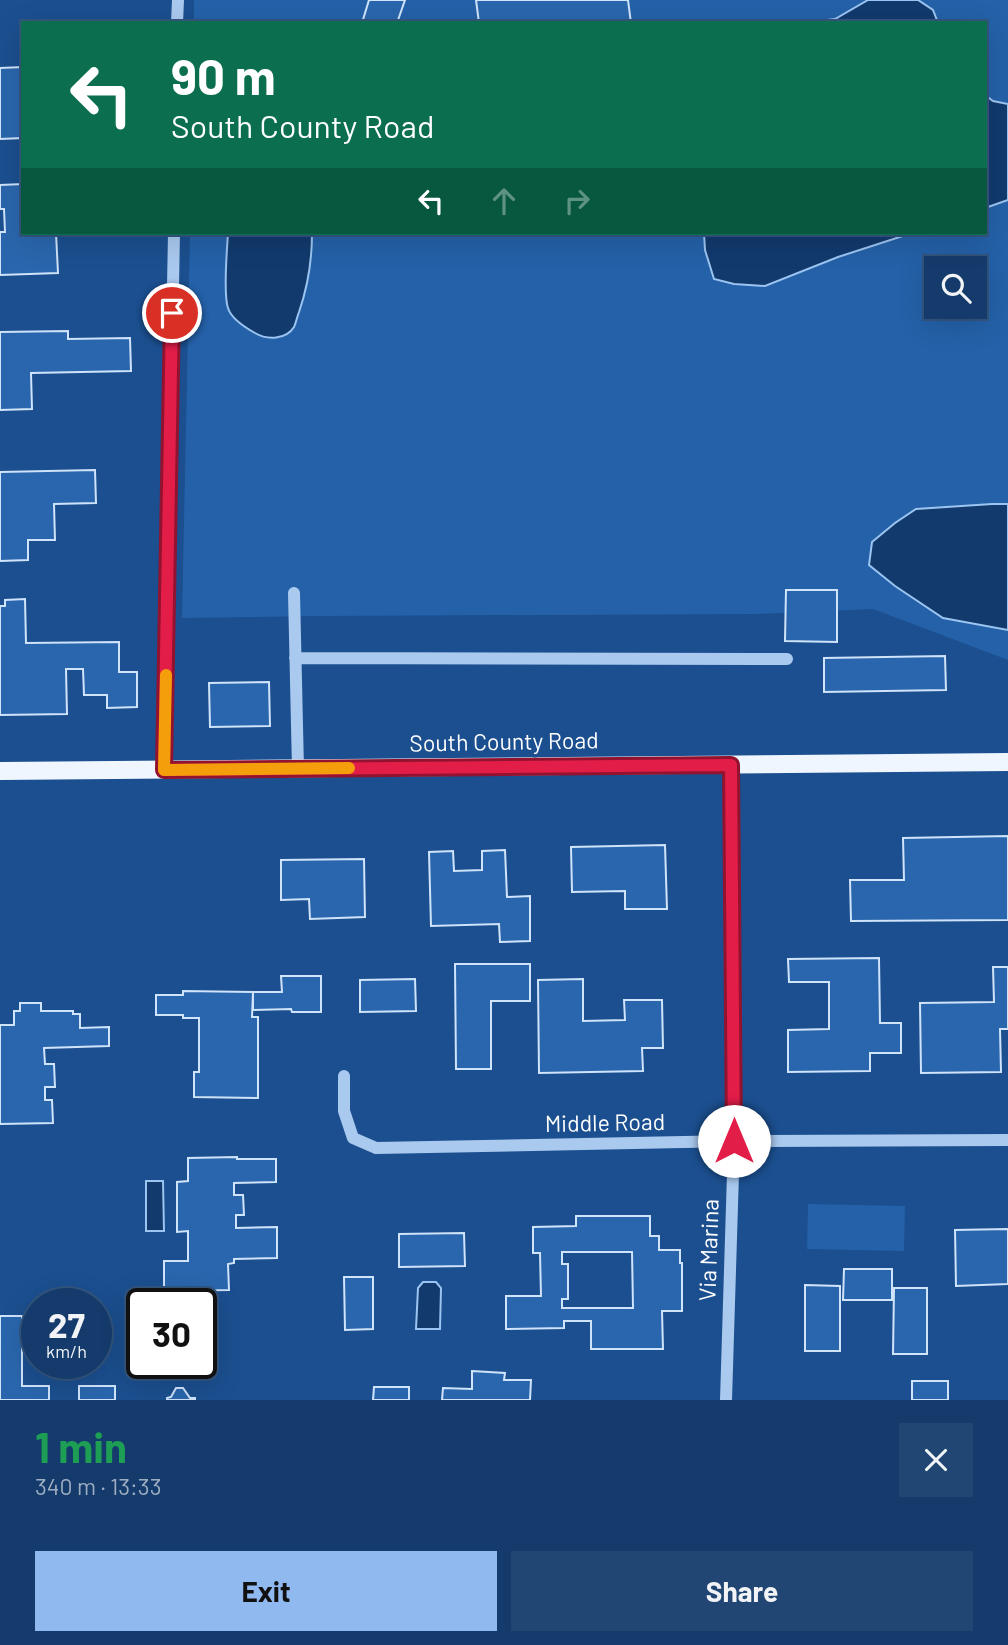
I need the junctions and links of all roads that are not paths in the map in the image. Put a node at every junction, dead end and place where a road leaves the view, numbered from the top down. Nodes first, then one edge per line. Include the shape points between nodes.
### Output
1 (178, 0) edge
2 (177, 21) edge
3 (174, 235) edge
4 (294, 593) dead end
5 (295, 658) junction
6 (787, 659) dead end
7 (1008, 762) edge
8 (731, 765) junction
9 (298, 769) junction
10 (164, 770) junction
11 (0, 771) edge
12 (344, 1076) dead end
13 (1008, 1140) edge
14 (734, 1141) junction
15 (726, 1400) edge

1 - 2 street
3 - 10 street
4 - 5 street
5 - 6 street
5 - 9 street
7 - 8 main road, South County Road
8 - 9 main road, South County Road
8 - 14 street, Via Marina
9 - 10 main road, South County Road
10 - 11 main road, South County Road
12 - 14 street, Middle Road via 344,1111 353,1138 376,1148
13 - 14 street, Middle Road
14 - 15 street, Via Marina

